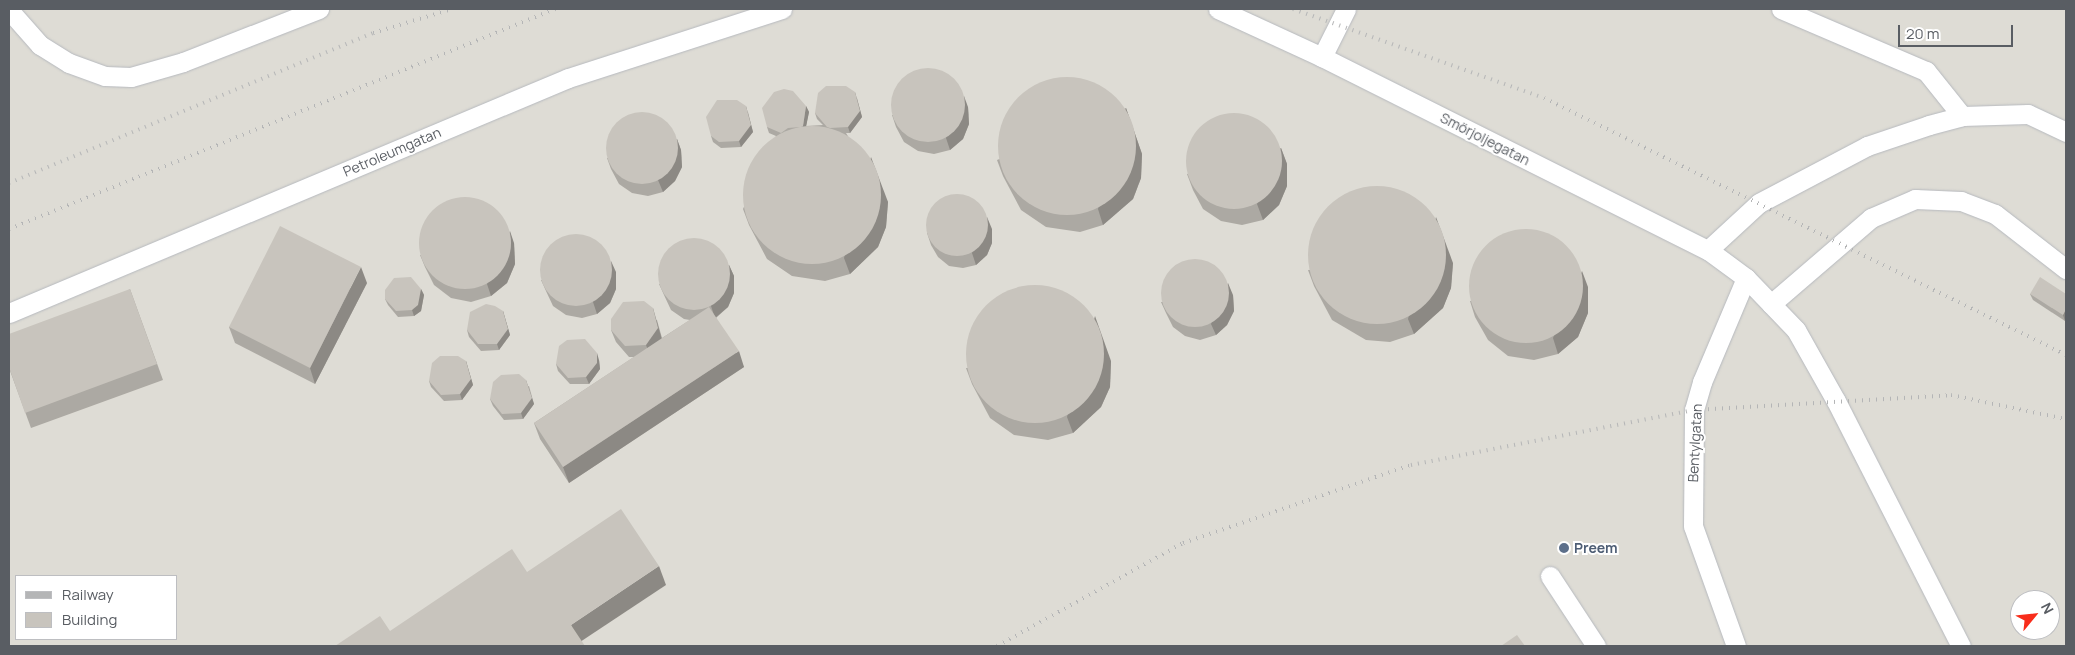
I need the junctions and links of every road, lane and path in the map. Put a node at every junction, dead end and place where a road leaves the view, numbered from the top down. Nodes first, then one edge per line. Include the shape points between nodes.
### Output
1 (319, 9) edge
2 (782, 9) edge
3 (1218, 9) edge
4 (1346, 9) edge
5 (1781, 9) edge
6 (9, 10) edge
7 (1322, 57) junction
8 (1962, 116) junction
9 (2066, 132) edge
10 (1708, 250) junction
11 (2066, 269) edge
12 (1746, 278) junction
13 (1771, 304) junction
14 (9, 313) edge
15 (1550, 576) dead end
16 (1596, 646) edge
17 (1736, 646) edge
18 (1961, 646) edge

1 - 6 lane via 182,62 130,78 105,76 69,63 40,45
2 - 14 lane, Petroleumgatan via 568,78
3 - 7 lane, Smörjoljegatan
4 - 7 lane
5 - 8 lane via 1926,71
7 - 10 lane, Smörjoljegatan
8 - 9 lane via 2028,114
8 - 10 lane via 1867,146 1800,181 1759,203
10 - 12 lane, Smörjoljegatan
11 - 13 lane via 1995,214 1961,201 1915,198 1871,218
12 - 13 lane
12 - 17 lane, Bentylgatan via 1702,382 1694,410 1692,526
13 - 18 lane via 1796,330 1836,401
15 - 16 lane

